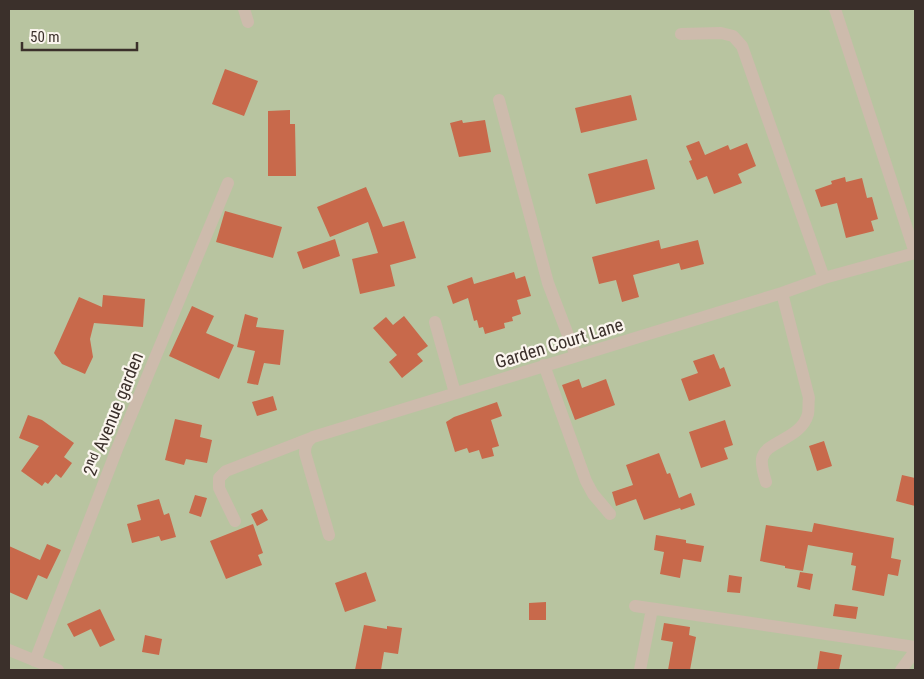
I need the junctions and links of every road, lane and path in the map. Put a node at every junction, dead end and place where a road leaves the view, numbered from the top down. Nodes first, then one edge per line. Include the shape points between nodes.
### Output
1 (244, 9) edge
2 (835, 9) edge
3 (248, 22) dead end
4 (681, 34) dead end
5 (499, 100) dead end
6 (228, 183) dead end
7 (915, 253) edge
8 (824, 278) junction
9 (782, 293) junction
10 (435, 322) dead end
11 (576, 356) junction
12 (544, 365) junction
13 (455, 393) junction
14 (311, 438) junction
15 (766, 482) dead end
16 (610, 514) dead end
17 (235, 521) dead end
18 (329, 535) dead end
19 (635, 606) dead end
20 (652, 609) junction
21 (915, 649) edge
22 (9, 650) edge
23 (35, 661) junction
24 (58, 670) edge
25 (640, 670) edge
26 (901, 670) edge

1 - 3 street
2 - 7 street
4 - 8 street via 721,33 733,36 742,46
5 - 11 street via 548,283
6 - 23 street, 2ⁿᵈ Avenue garden via 117,449
7 - 8 street, Garden Court Lane
8 - 9 street, Garden Court Lane
9 - 11 street, Garden Court Lane
9 - 15 street via 809,398 807,416 799,428 789,438 765,451 761,464
10 - 13 street
11 - 12 street, Garden Court Lane
12 - 13 street, Garden Court Lane
12 - 16 street via 586,482
13 - 14 street, Garden Court Lane
14 - 17 street, Garden Court Lane via 226,471 218,478 218,488
14 - 18 street via 305,446 305,453
19 - 20 street
20 - 21 street
20 - 25 street
21 - 26 street
22 - 23 street
23 - 24 street

